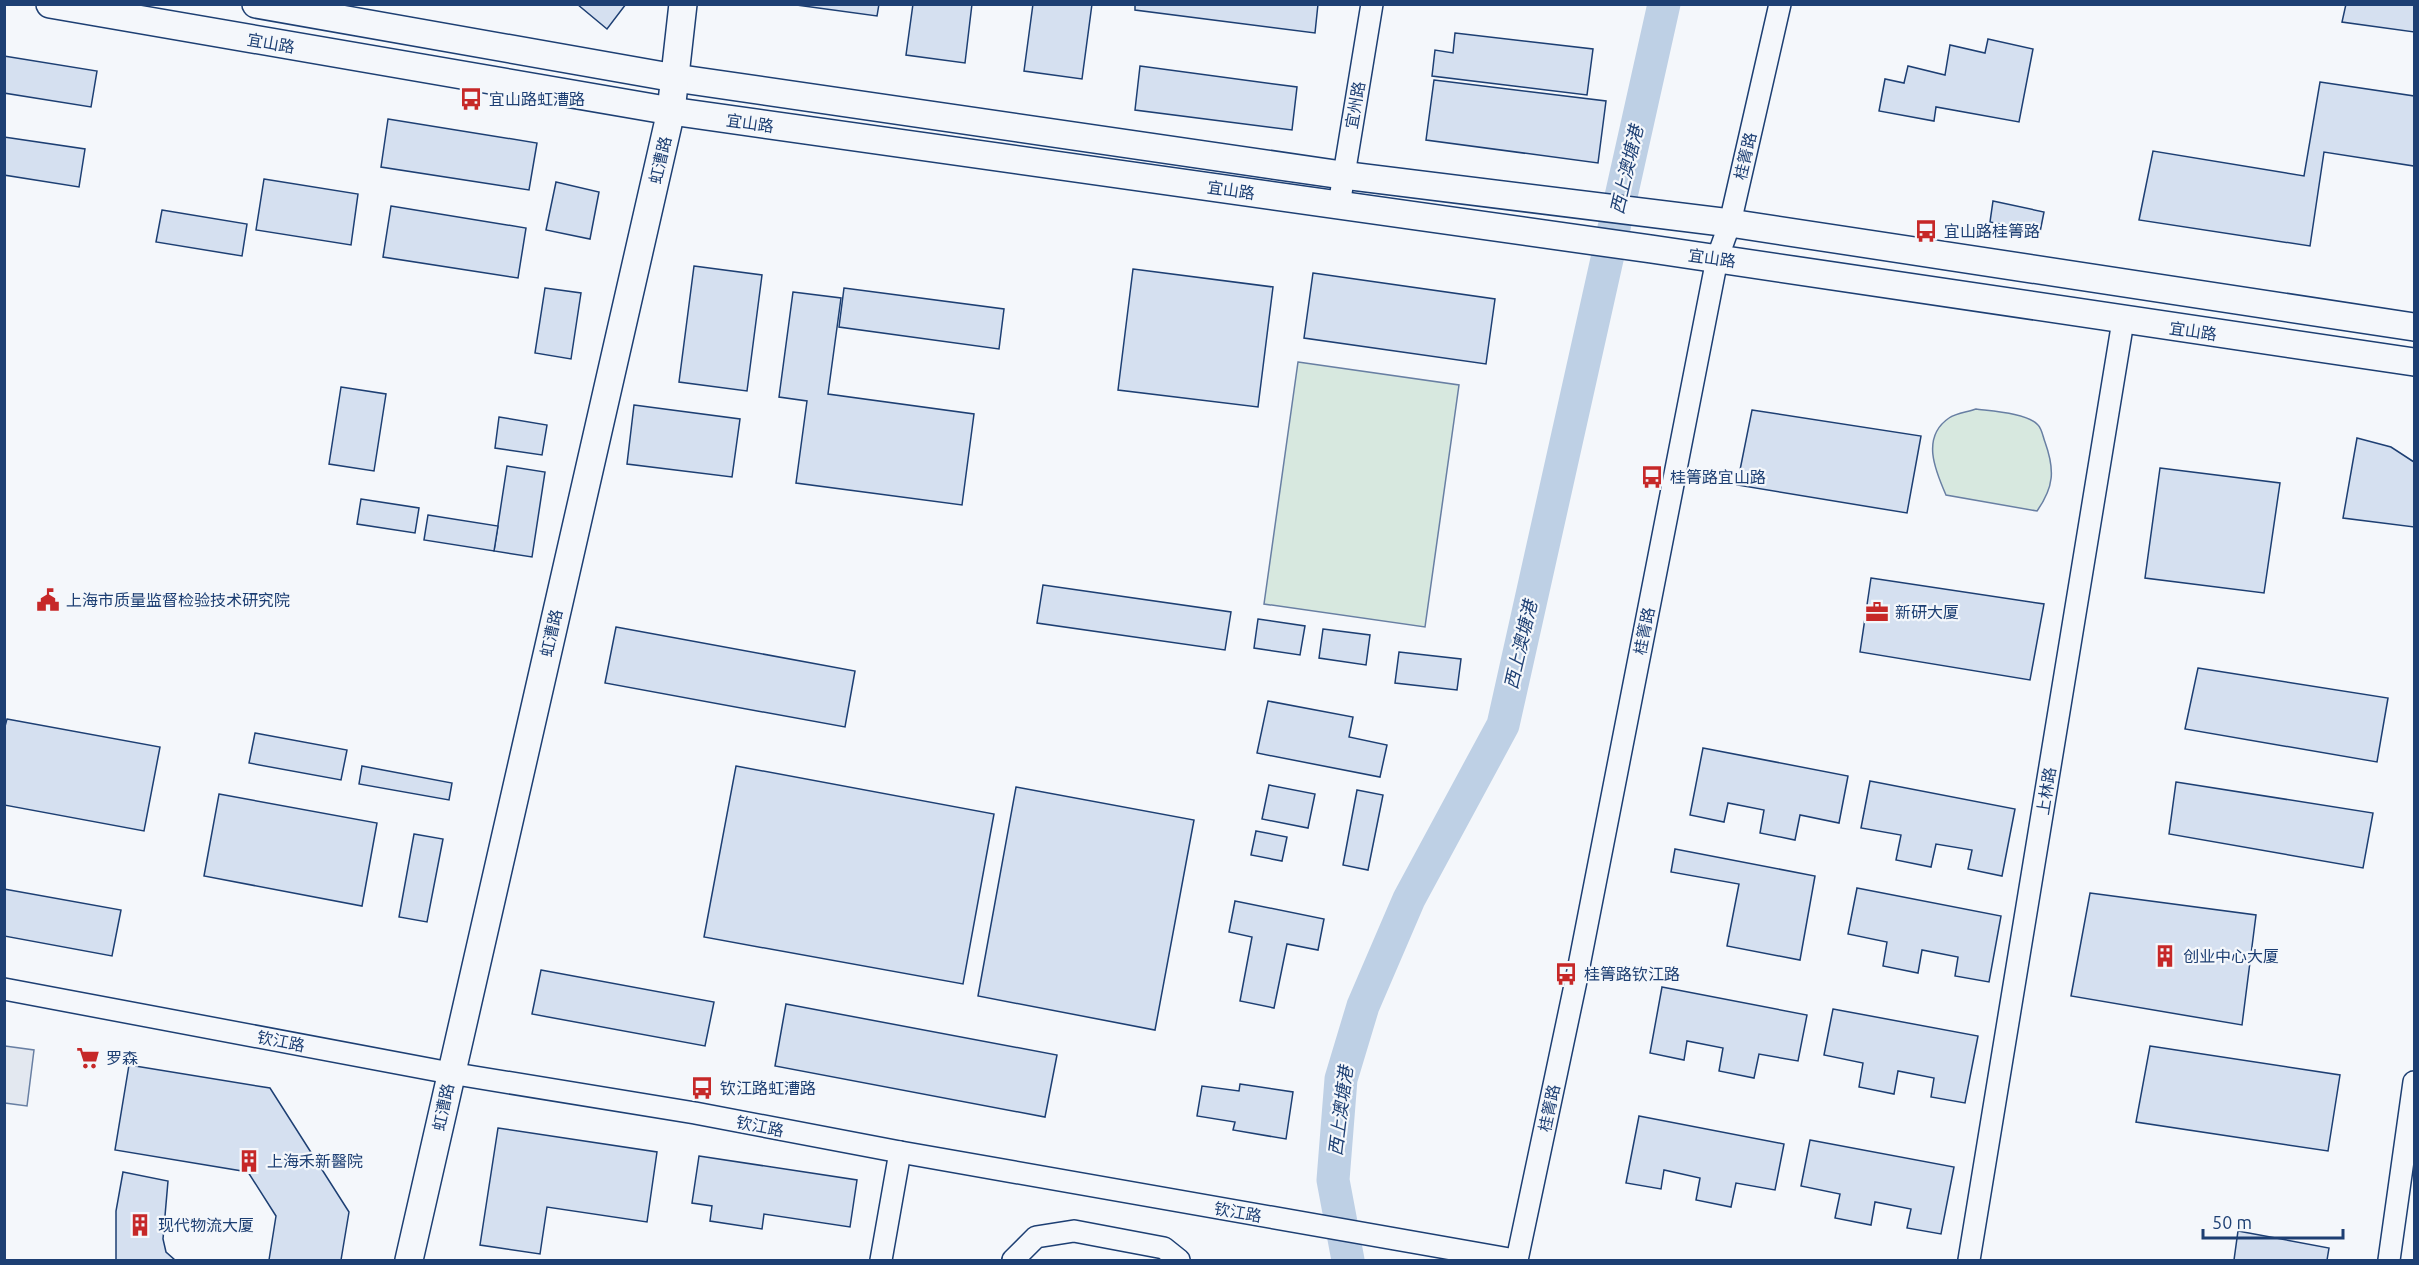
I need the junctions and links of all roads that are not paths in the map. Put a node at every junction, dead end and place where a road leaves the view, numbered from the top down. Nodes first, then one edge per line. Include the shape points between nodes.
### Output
1 (50, 4) edge
2 (256, 4) edge
3 (683, 4) edge
4 (1372, 4) edge
5 (1780, 4) edge
6 (675, 78) junction
7 (671, 111) junction
8 (1342, 175) junction
9 (1339, 205) junction
10 (1730, 223) junction
11 (1718, 259) junction
12 (2122, 321) junction
13 (2415, 327) edge
14 (2415, 362) edge
15 (4, 989) edge
16 (450, 1073) junction
17 (2415, 1082) edge
18 (900, 1152) junction
19 (409, 1260) edge
20 (881, 1260) edge
21 (1013, 1260) edge
22 (1179, 1260) edge
23 (1516, 1260) edge
24 (1969, 1260) edge
25 (2389, 1260) edge

1 - 7 main road, 宜山路
2 - 6 main road, 宜山路
3 - 6 main road, 虹漕路
4 - 8 street, 宜州路
5 - 10 street, 桂箐路
6 - 7 main road, 虹漕路
6 - 8 main road, 宜山路
7 - 9 main road, 宜山路
7 - 16 main road, 虹漕路
8 - 9 street, 宜州路
8 - 10 main road, 宜山路
9 - 11 main road, 宜山路
10 - 11 street, 桂箐路
10 - 13 main road, 宜山路
11 - 12 main road, 宜山路
11 - 23 street, 桂箐路 via 1577,976
12 - 14 main road, 宜山路
12 - 24 street, 上林路
15 - 16 street, 钦江路
16 - 18 street, 钦江路
16 - 19 main road, 虹漕路
17 - 25 street
18 - 20 street
18 - 23 street, 钦江路
21 - 22 street via 1036,1237 1074,1231 1164,1248

